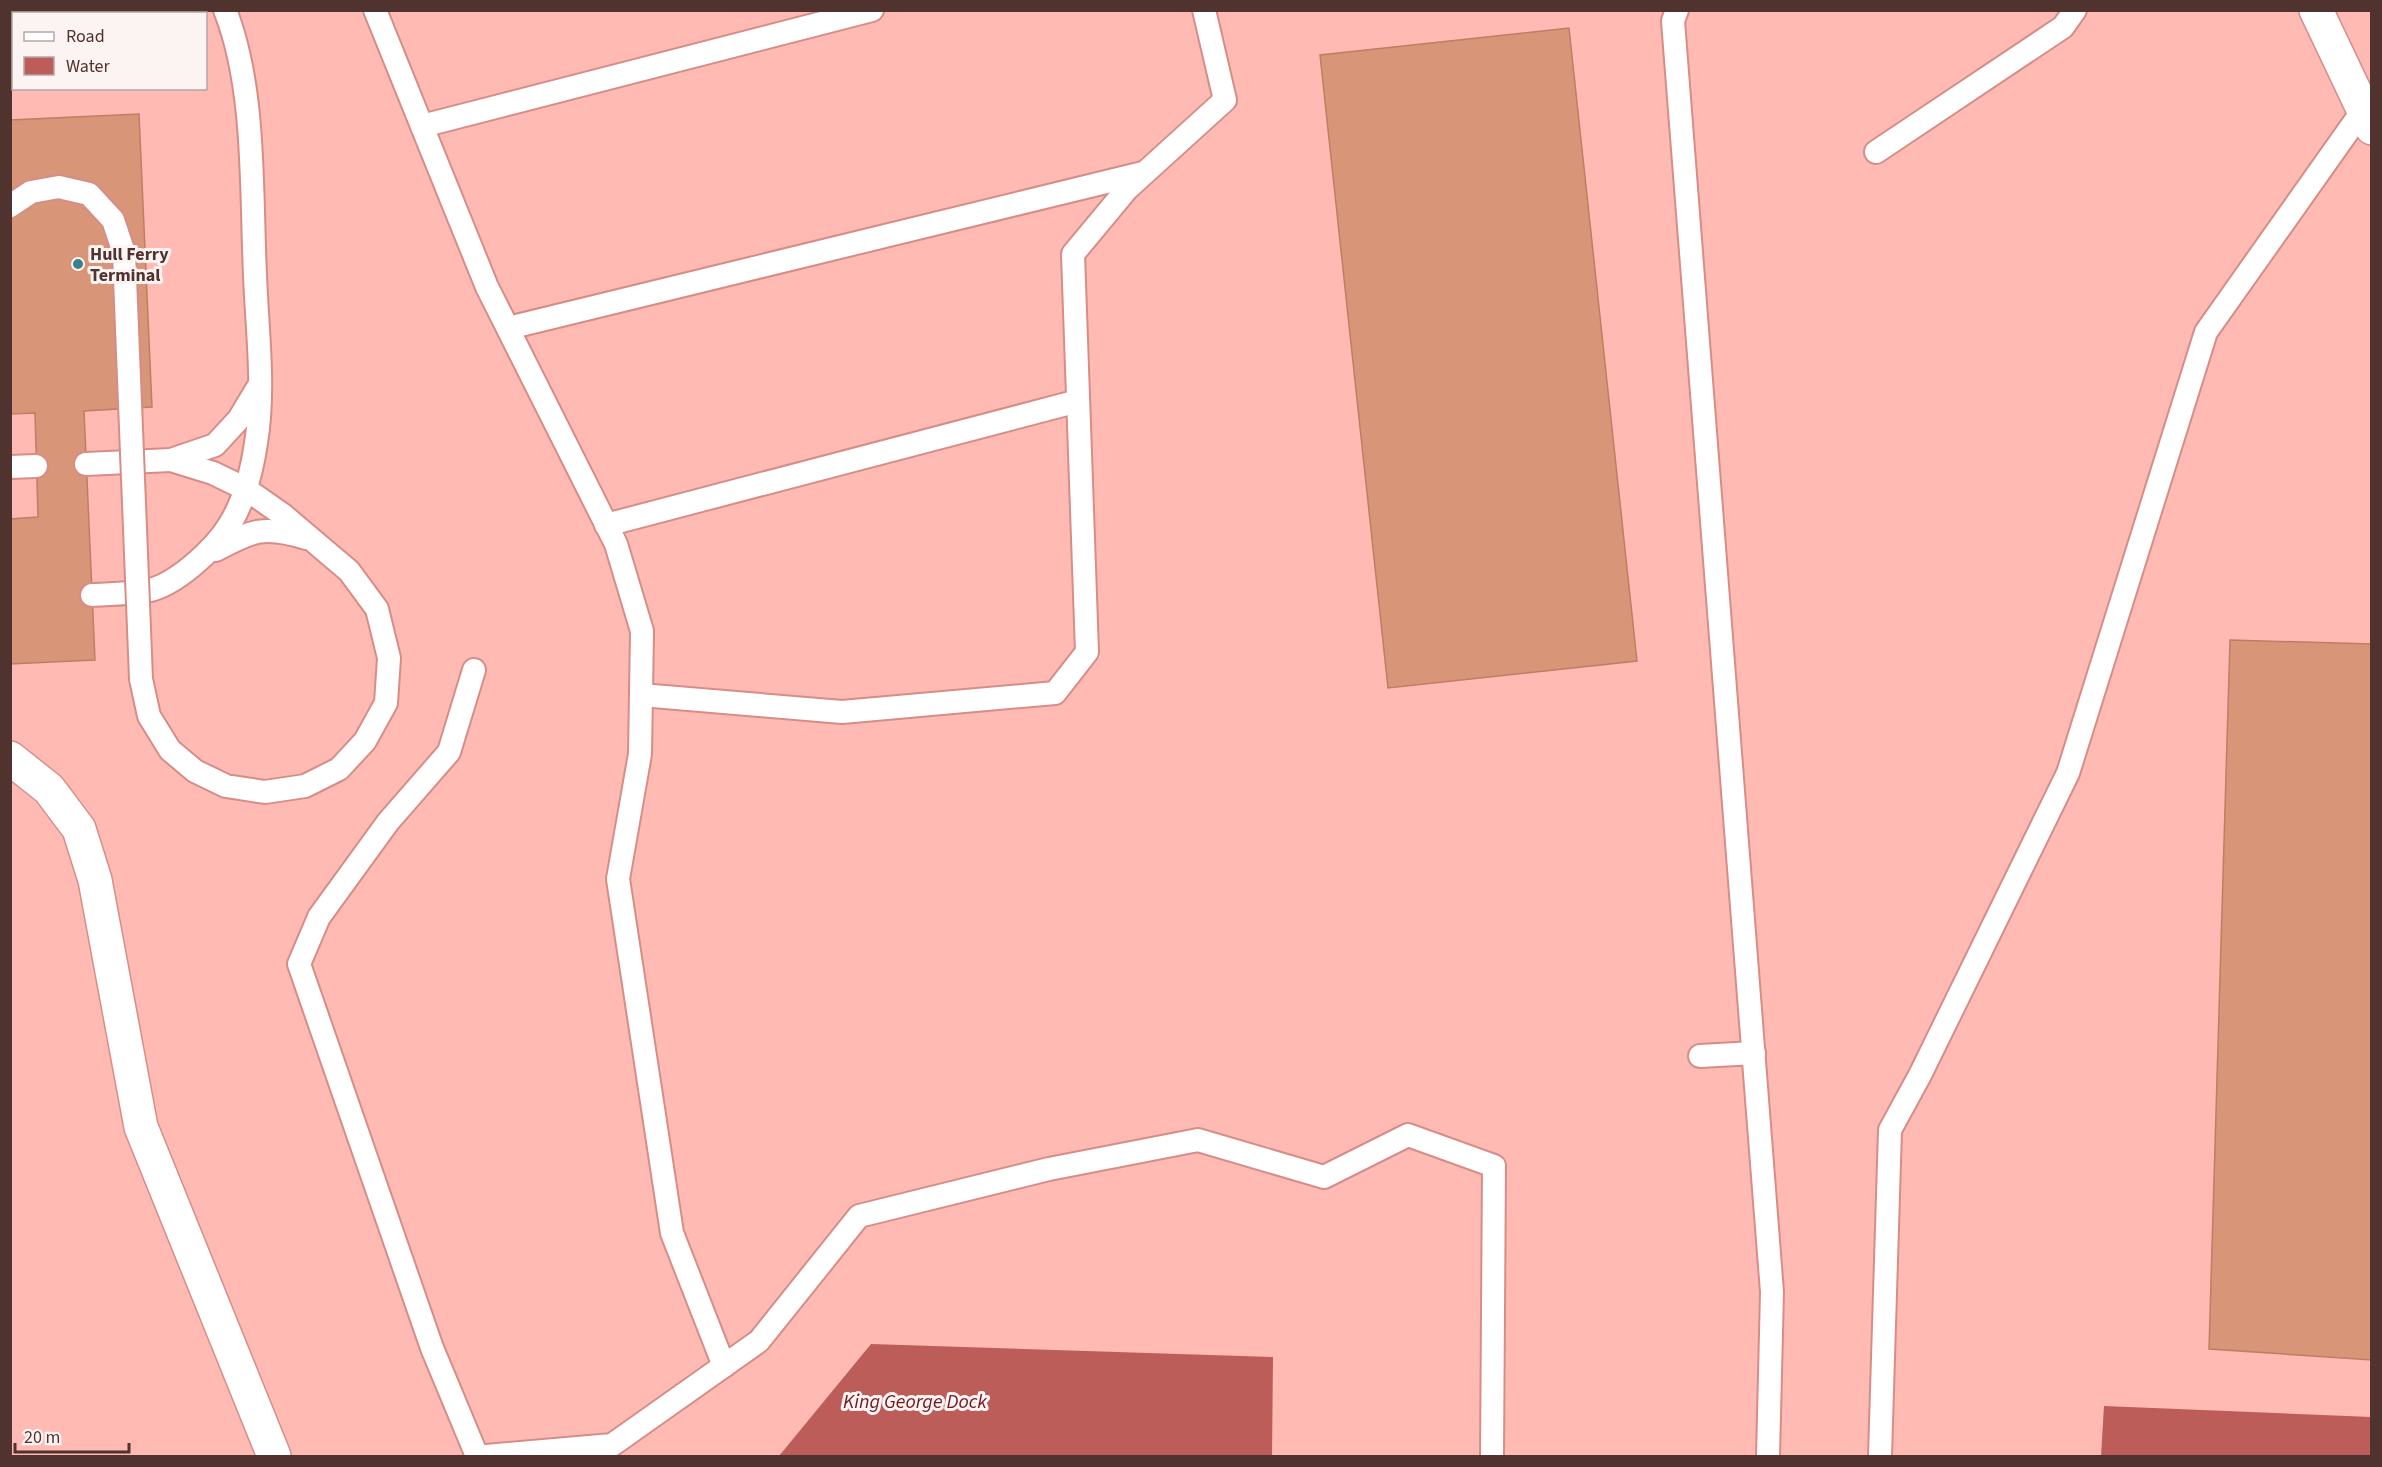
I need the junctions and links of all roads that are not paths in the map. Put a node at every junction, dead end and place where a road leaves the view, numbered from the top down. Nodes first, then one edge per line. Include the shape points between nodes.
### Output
1 (225, 10) edge
2 (375, 10) edge
3 (872, 10) edge
4 (1204, 10) edge
5 (1677, 10) edge
6 (2075, 10) edge
7 (2316, 10) edge
8 (2367, 119) edge
9 (422, 126) junction
10 (1876, 152) dead end
11 (1144, 173) junction
12 (10, 206) edge
13 (508, 328) junction
14 (260, 385) junction
15 (1078, 401) junction
16 (171, 460) junction
17 (86, 464) dead end
18 (36, 466) dead end
19 (10, 467) edge
20 (246, 489) junction
21 (606, 525) junction
22 (316, 541) junction
23 (205, 556) junction
24 (92, 595) dead end
25 (474, 670) dead end
26 (641, 695) junction
27 (10, 758) edge
28 (1754, 1053) junction
29 (1700, 1056) dead end
30 (724, 1366) junction
31 (274, 1456) edge
32 (477, 1456) edge
33 (486, 1456) edge
34 (1492, 1456) edge
35 (1768, 1456) edge
36 (1880, 1456) edge

1 - 14 lane via 243,76 248,126
2 - 9 lane
3 - 9 lane
4 - 11 lane via 1225,100
5 - 28 lane via 1673,21
6 - 10 lane via 2063,27
7 - 8 street
8 - 36 lane via 2206,332 2068,773 1890,1130
9 - 13 lane via 487,287
11 - 13 lane
11 - 15 lane via 1073,254
12 - 22 lane, bridge via 31,192 59,188 89,194 113,220 124,254 141,679 149,716 170,750 195,771 226,786 265,792 305,786 339,769 365,741 386,704 389,658 377,609 349,571
13 - 21 lane
14 - 16 lane via 239,419 215,445
14 - 20 lane via 256,442
15 - 21 lane
15 - 26 lane via 1087,652 1055,693 842,712
16 - 17 lane
16 - 20 lane via 213,472
18 - 19 lane
20 - 22 lane
20 - 23 lane via 230,525
21 - 26 lane via 616,544 642,631
22 - 23 lane via 282,531 247,533
23 - 24 lane via 179,576 149,591
25 - 32 lane via 449,752 388,822 319,917 299,964 432,1348
26 - 30 lane via 640,754 618,879 672,1233
27 - 31 street via 50,789 79,829 95,880 141,1127
28 - 29 lane
28 - 35 lane via 1772,1292
30 - 33 lane via 612,1445
30 - 34 lane via 759,1341 859,1216 1049,1169 1198,1140 1324,1178 1408,1135 1494,1166

